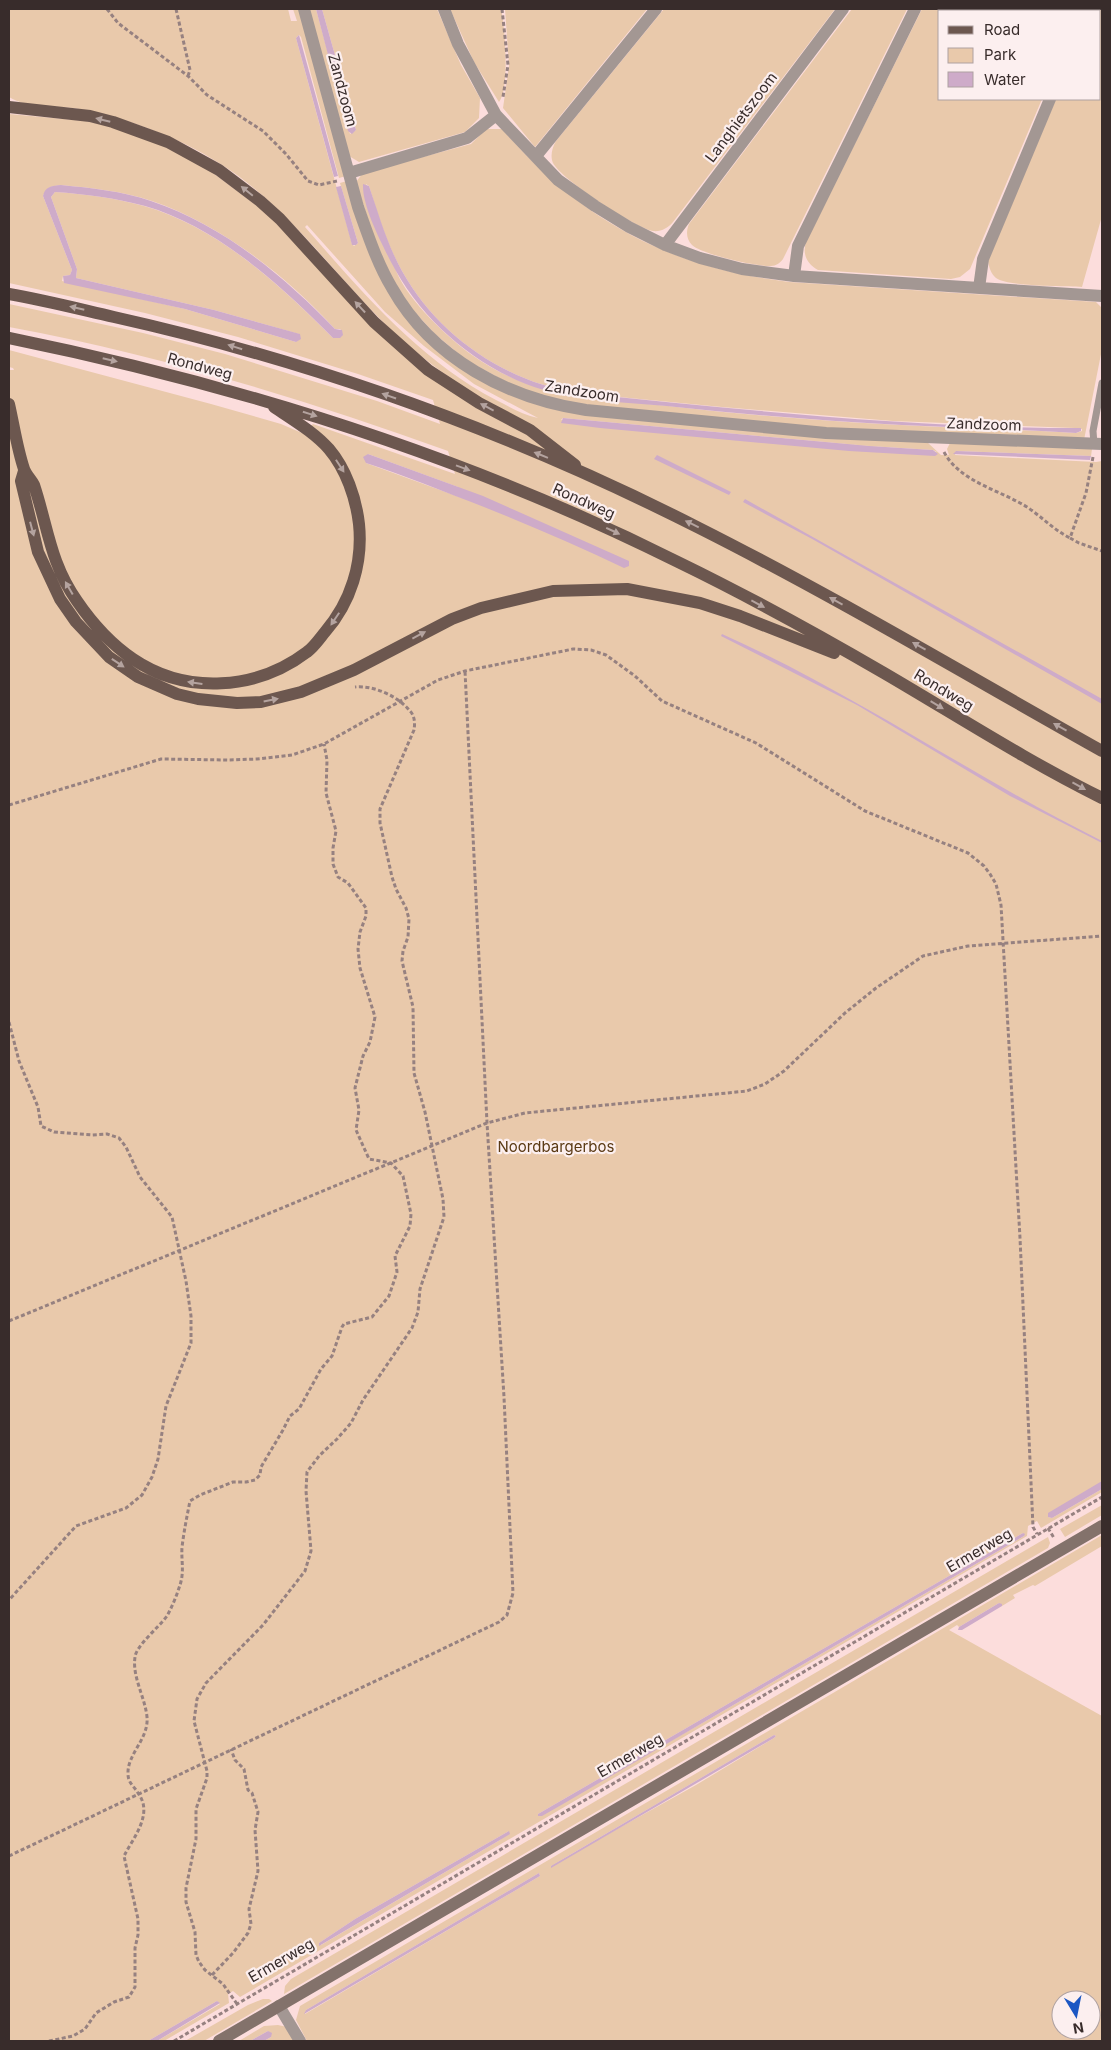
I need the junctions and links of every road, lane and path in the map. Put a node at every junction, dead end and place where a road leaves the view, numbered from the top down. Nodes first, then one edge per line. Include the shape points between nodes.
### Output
1 (107, 9) edge
2 (176, 9) edge
3 (304, 9) edge
4 (444, 9) edge
5 (502, 9) edge
6 (656, 9) edge
7 (843, 9) edge
8 (915, 9) edge
9 (188, 76) junction
10 (1050, 100) edge
11 (9, 107) edge
12 (494, 113) junction
13 (536, 156) junction
14 (350, 176) junction
15 (665, 245) junction
16 (794, 276) junction
17 (979, 288) junction
18 (9, 294) edge
19 (1102, 296) edge
20 (9, 338) edge
21 (1102, 383) edge
22 (264, 400) junction
23 (9, 404) edge
24 (942, 439) junction
25 (1098, 444) edge
26 (586, 474) junction
27 (26, 478) junction
28 (1070, 538) junction
29 (1102, 551) edge
30 (465, 671) junction
31 (880, 671) junction
32 (352, 688) dead end
33 (398, 701) junction
34 (324, 744) junction
35 (1102, 751) edge
36 (1102, 798) edge
37 (9, 806) edge
38 (1102, 936) edge
39 (1004, 944) junction
40 (9, 1022) edge
41 (487, 1123) junction
42 (431, 1146) junction
43 (391, 1163) junction
44 (178, 1250) junction
45 (9, 1322) edge
46 (1102, 1497) edge
47 (1102, 1526) edge
48 (1037, 1534) junction
49 (9, 1600) edge
50 (231, 1749) junction
51 (205, 1762) junction
52 (140, 1794) junction
53 (9, 1856) edge
54 (212, 1975) junction
55 (237, 2004) junction
56 (279, 2006) junction
57 (49, 2041) edge
58 (174, 2041) edge
59 (219, 2041) edge
60 (300, 2041) edge

1 - 9 path via 118,23
2 - 9 path via 190,70
3 - 14 street, Zandzoom
4 - 12 street via 458,44
5 - 12 path via 508,65 502,102
6 - 13 street
7 - 15 street, Langhietszoom
8 - 16 street via 798,246
9 - 14 path via 207,95 263,131 308,181 319,185
10 - 17 street via 983,260
26 -> 11 main road via 530,430 479,403 428,370 374,322 280,219 219,170 168,142 113,122 90,116
12 - 13 street
12 - 14 street via 467,138
13 - 15 street via 558,180 594,206
14 - 24 street, Zandzoom via 369,238 393,290 441,347 473,371 504,388 561,407 586,410 826,433
15 - 16 street via 742,269
16 - 17 street
17 - 19 street
26 -> 18 main road, Rondweg via 326,374 196,335
20 -> 22 main road, Rondweg
21 - 25 lane via 1093,431
22 -> 27 main road via 308,430 329,450 344,473 357,509 360,547 351,591 335,620 308,651 279,670 259,678 217,684 179,680 134,660 111,642 76,600 62,576
22 -> 31 main road, Rondweg via 432,456 589,520 678,562
23 - 27 main road
24 - 25 street, Zandzoom
24 - 28 path via 946,457 957,467 1026,506 1057,532
25 - 28 path
35 -> 26 main road, Rondweg via 758,558
27 -> 31 main road via 38,552 56,592 76,622 109,657 138,677 198,700 261,702 302,692 354,670 452,619 481,608 553,591 627,589 700,603
28 - 29 path
30 - 33 path via 438,680
30 - 39 path via 574,649 606,655 662,701 756,743 865,811 968,853 984,866 996,884
30 - 41 path
31 -> 36 main road, Rondweg via 985,734
32 - 33 path via 368,687
33 - 34 path
33 - 42 path via 412,714 414,730 380,809 380,823 392,877 409,919 402,961 413,1007 414,1073
34 - 37 path via 292,754 257,759 161,759
34 - 43 path via 326,793 336,832 333,864 338,877 348,883 366,908 358,949 360,968 375,1017 355,1088 359,1110 356,1130 368,1159
38 - 39 path
39 - 41 path via 951,949 923,956 845,1014 784,1071 747,1091 525,1113
39 - 48 path via 1033,1528
40 - 44 path via 19,1061 38,1107 40,1126 54,1132 107,1134 119,1138 140,1177 172,1217
41 - 42 path
41 - 50 path via 512,1583 507,1616
42 - 43 path
42 - 51 path via 444,1217 420,1289 416,1321 351,1423 307,1472 311,1551 305,1571 262,1625 199,1692 194,1721
43 - 44 path
43 - 52 path via 403,1176 412,1214 410,1226 395,1256 397,1272 389,1296 372,1316 344,1324 332,1356 299,1409 290,1416 261,1467 260,1475 255,1480 234,1482 200,1494 190,1501 182,1549 184,1575 167,1615 137,1648 134,1658 148,1725 128,1773 131,1785
44 - 45 path
44 - 49 path via 191,1316 191,1343 166,1406 152,1477 142,1494 126,1508 76,1526
46 - 48 path, Ermerweg
47 - 56 street
48 - 55 path, Ermerweg
50 - 51 path
50 - 54 path via 244,1770 248,1790 258,1806 254,1830 258,1871 249,1909 251,1924 248,1933
51 - 52 path
51 - 54 path via 207,1778 196,1809 196,1839 185,1898 195,1932 197,1959
52 - 53 path
52 - 57 path via 143,1820 124,1856 138,1919 135,1987 128,1997 96,2013 85,2029 73,2036
54 - 55 path
55 - 58 path, Ermerweg
56 - 59 street
56 - 60 street

